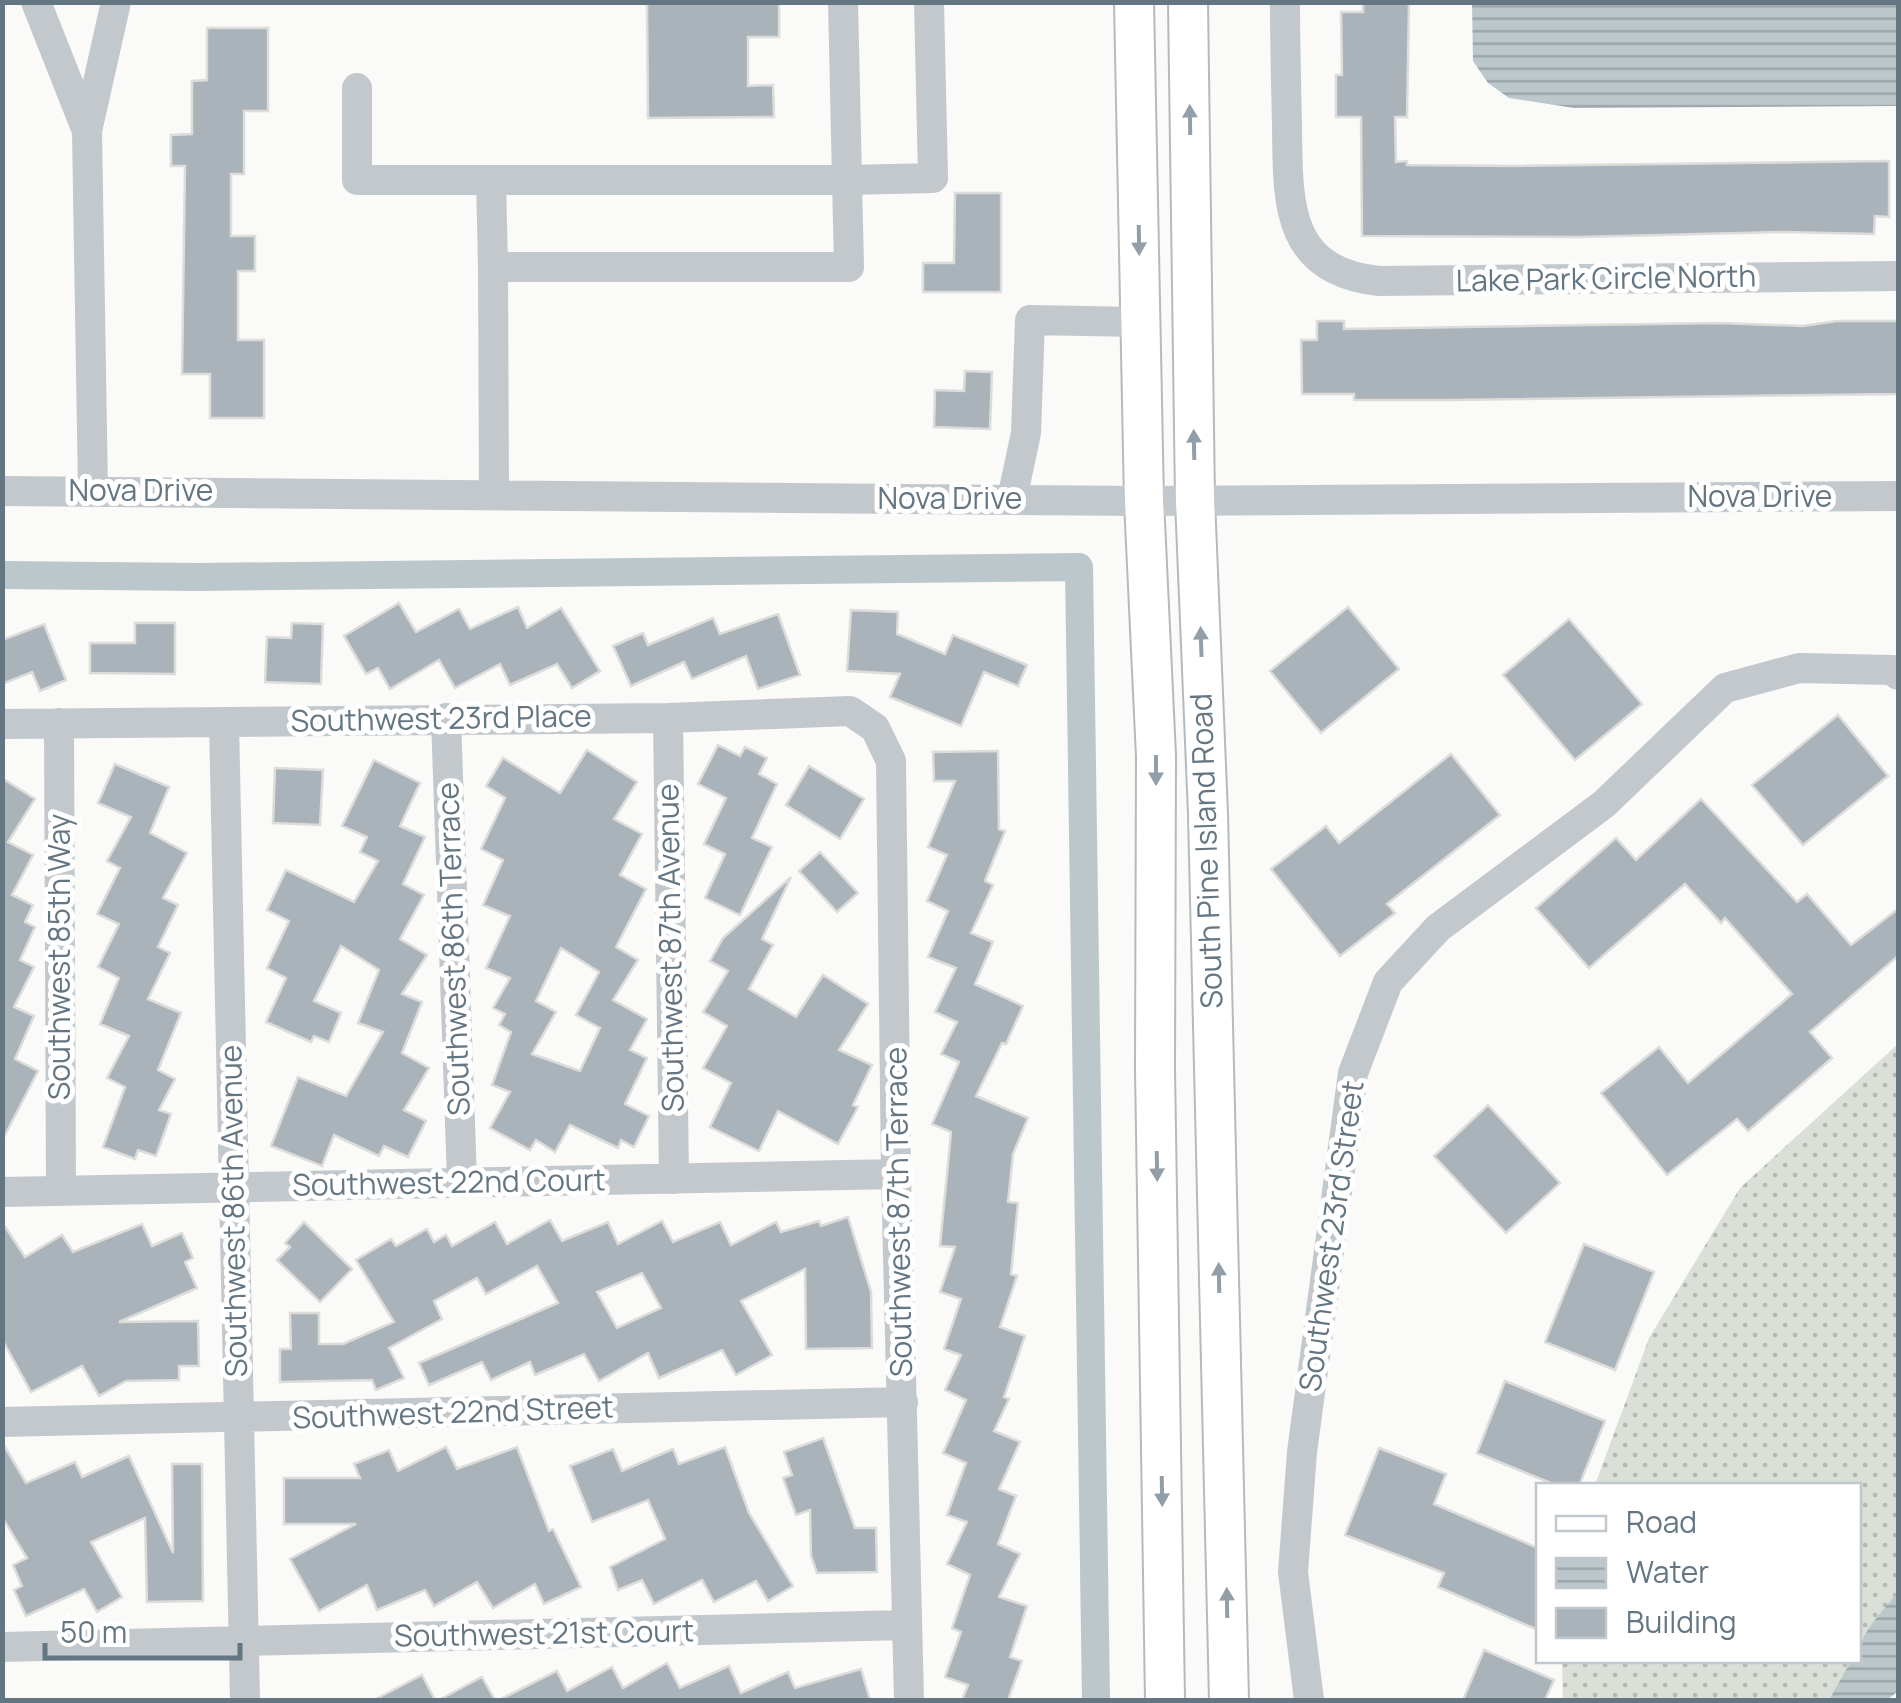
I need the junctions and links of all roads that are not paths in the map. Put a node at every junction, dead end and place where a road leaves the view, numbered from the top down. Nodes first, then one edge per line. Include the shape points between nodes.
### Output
1 (36, 2) edge
2 (116, 2) edge
3 (843, 2) edge
4 (929, 2) edge
5 (1134, 2) edge
6 (1188, 2) edge
7 (1285, 2) edge
8 (356, 88) dead end
9 (88, 131) junction
10 (491, 180) junction
11 (848, 180) junction
12 (493, 267) junction
13 (1898, 276) edge
14 (1140, 322) junction
15 (2, 490) edge
16 (93, 491) junction
17 (494, 494) junction
18 (1898, 496) edge
19 (1012, 499) junction
20 (1144, 500) junction
21 (1195, 500) junction
22 (1898, 676) edge
23 (446, 718) junction
24 (668, 718) junction
25 (224, 722) junction
26 (59, 723) junction
27 (2, 724) edge
28 (875, 728) joint
29 (896, 1174) junction
30 (674, 1178) junction
31 (462, 1180) junction
32 (234, 1188) junction
33 (62, 1191) junction
34 (2, 1192) edge
35 (903, 1402) junction
36 (238, 1419) junction
37 (2, 1422) edge
38 (906, 1626) junction
39 (244, 1640) junction
40 (2, 1647) edge
41 (245, 1700) edge
42 (909, 1700) edge
43 (1165, 1700) edge
44 (1228, 1700) edge
45 (1309, 1700) edge

1 - 9 street
2 - 9 street
3 - 11 street
4 - 11 street via 933,178
5 -> 14 main road, South Pine Island Road
21 -> 6 main road, South Pine Island Road
7 - 13 street, Lake Park Circle North via 1289,207 1304,243 1338,272 1378,281
8 - 10 street via 357,180
9 - 16 street
10 - 11 street
10 - 12 street
11 - 12 street via 849,267
12 - 17 street
14 - 19 street via 1030,320 1026,433
14 - 20 main road, South Pine Island Road
15 - 16 street, Nova Drive
16 - 17 street, Nova Drive
17 - 19 street, Nova Drive
18 - 21 street, Nova Drive
19 - 20 street, Nova Drive
20 - 21 street, Nova Drive
20 -> 43 main road, South Pine Island Road via 1156,756
44 -> 21 main road, South Pine Island Road
22 - 45 street, Southwest 23rd Street via 1892,670 1799,668 1725,688 1604,804 1438,928 1388,982 1353,1074 1302,1452 1293,1572
23 - 24 street, Southwest 23rd Place
23 - 25 street, Southwest 23rd Place
23 - 31 street, Southwest 86th Terrace
24 - 28 street, Southwest 23rd Place via 850,710
24 - 30 street, Southwest 87th Avenue
25 - 26 street, Southwest 23rd Place
25 - 32 street, Southwest 86th Avenue
26 - 27 street, Southwest 23rd Place
26 - 33 street, Southwest 85th Way
28 - 29 street, Southwest 87th Terrace via 891,761
29 - 30 street, Southwest 22nd Court
29 - 35 street, Southwest 87th Terrace
30 - 31 street, Southwest 22nd Court
31 - 32 street, Southwest 22nd Court
32 - 33 street, Southwest 22nd Court
32 - 36 street, Southwest 86th Avenue
33 - 34 street, Southwest 22nd Court
35 - 36 street, Southwest 22nd Street
35 - 38 street, Southwest 87th Terrace
36 - 37 street, Southwest 22nd Street
36 - 39 street, Southwest 86th Avenue
38 - 39 street, Southwest 21st Court
38 - 42 street, Southwest 87th Terrace
39 - 40 street, Southwest 21st Court
39 - 41 street, Southwest 86th Avenue

